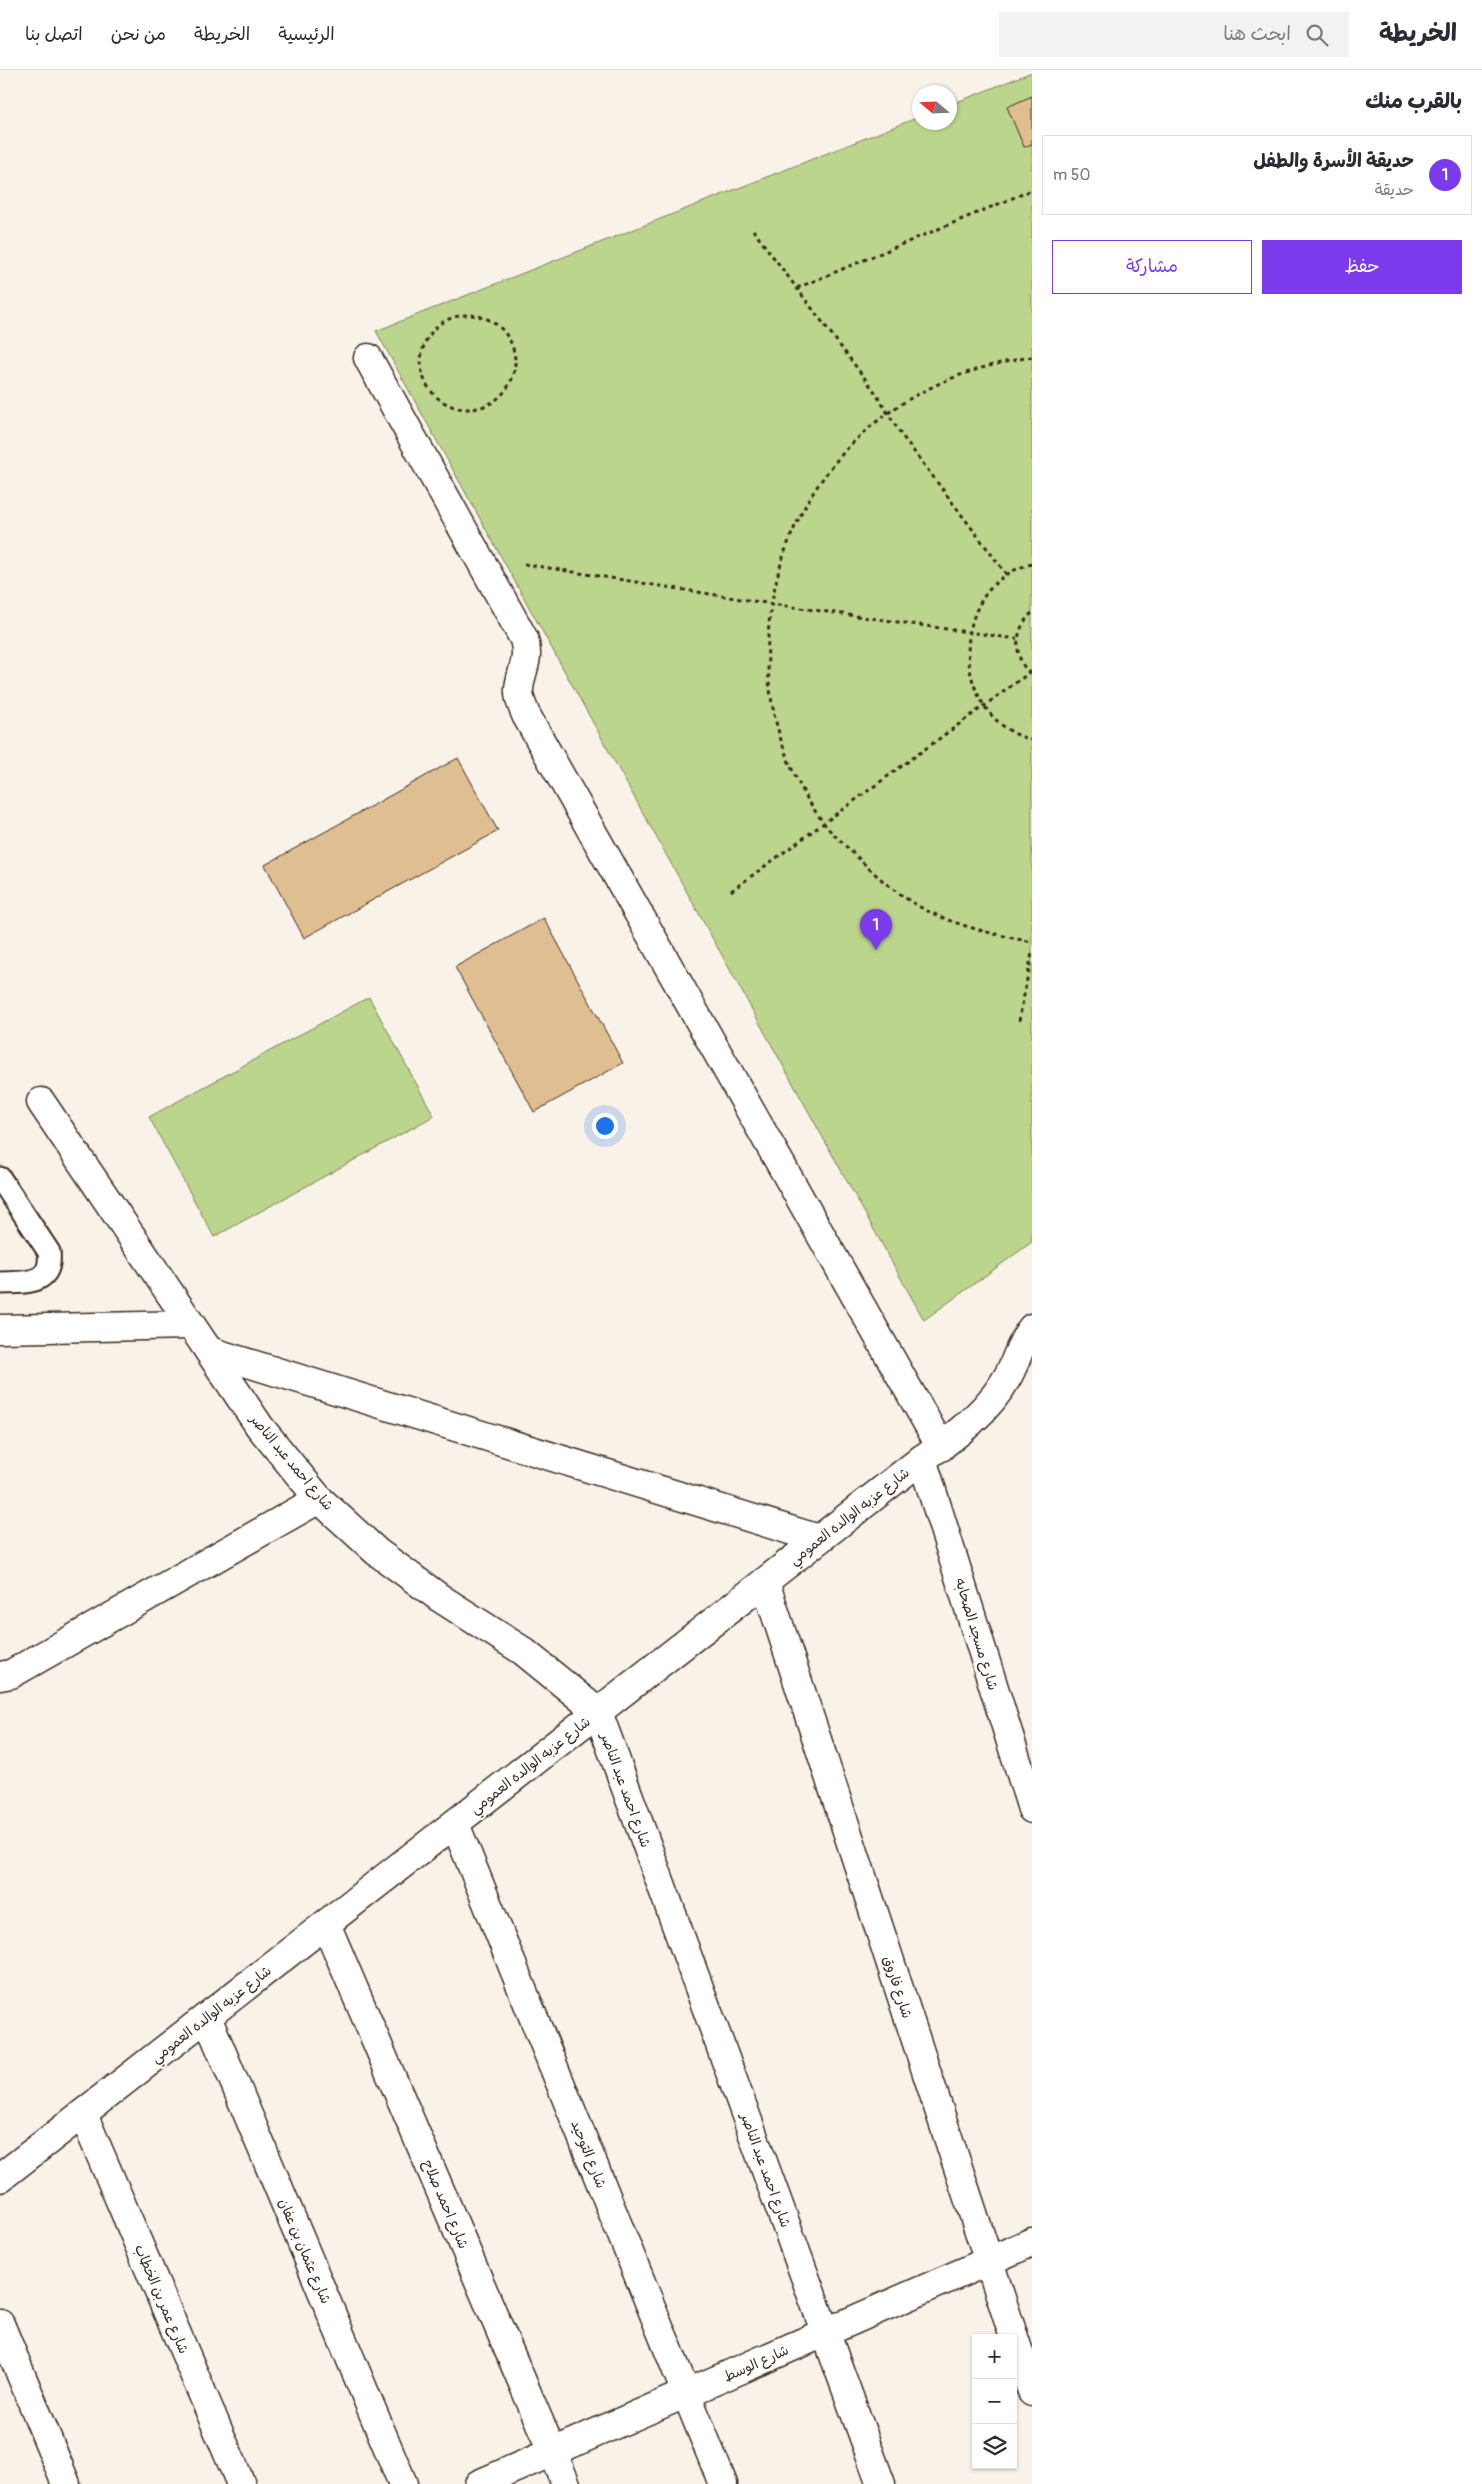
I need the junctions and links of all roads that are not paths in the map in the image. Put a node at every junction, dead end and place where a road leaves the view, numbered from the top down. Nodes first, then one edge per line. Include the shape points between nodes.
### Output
1 (368, 358) dead end
2 (41, 1102) dead end
3 (0, 1178) edge
4 (0, 1283) edge
5 (191, 1325) junction
6 (0, 1328) edge
7 (1032, 1328) edge
8 (208, 1351) junction
9 (931, 1453) junction
10 (319, 1499) junction
11 (819, 1539) junction
12 (765, 1582) junction
13 (0, 1676) edge
14 (598, 1712) junction
15 (1032, 1809) edge
16 (455, 1824) junction
17 (326, 1924) junction
18 (207, 2017) junction
19 (83, 2114) junction
20 (0, 2178) edge
21 (1032, 2242) edge
22 (988, 2262) junction
23 (0, 2324) edge
24 (825, 2332) junction
25 (1032, 2392) edge
26 (686, 2393) junction
27 (552, 2452) junction
28 (66, 2484) edge
29 (241, 2484) edge
30 (403, 2484) edge
31 (479, 2484) edge
32 (566, 2484) edge
33 (723, 2484) edge
34 (881, 2484) edge

1 - 9 street, شارع مسجد الصحابه via 524,639 527,661 519,689 526,715
2 - 5 street, شارع احمد عبد الناصر
3 - 4 lane via 49,1252 50,1262 47,1272 39,1279
5 - 6 street
5 - 8 street, شارع احمد عبد الناصر
7 - 9 street, شارع عزبه الوالده العمومي via 1024,1338 1008,1376 984,1409
8 - 10 street, شارع احمد عبد الناصر via 260,1428
8 - 11 street
9 - 11 street, شارع عزبه الوالده العمومي
9 - 15 street, شارع مسجد الصحابه
10 - 13 street via 11,1674
10 - 14 street, شارع احمد عبد الناصر via 377,1552 440,1598 523,1651
11 - 12 street, شارع عزبه الوالده العمومي
12 - 14 street, شارع عزبه الوالده العمومي
12 - 22 street, شارع فاروق
14 - 16 street, شارع عزبه الوالده العمومي
14 - 24 street, شارع احمد عبد الناصر
16 - 17 street, شارع عزبه الوالده العمومي
16 - 26 street, شارع التوحيد
17 - 18 street, شارع عزبه الوالده العمومي
17 - 27 street, شارع احمد صلاح
18 - 19 street, شارع عزبه الوالده العمومي
18 - 30 street, شارع عثمان بن عفان
19 - 20 street, شارع عزبه الوالده العمومي
19 - 29 street, شارع عمر بن الخطاب
21 - 22 street, شارع الوسط
22 - 24 street, شارع الوسط
22 - 25 street, شارع فاروق
23 - 28 street
24 - 26 street, شارع الوسط
24 - 34 street, شارع احمد عبد الناصر
26 - 27 street, شارع الوسط
26 - 33 street, شارع التوحيد
27 - 31 street, شارع الوسط
27 - 32 street, شارع احمد صلاح

